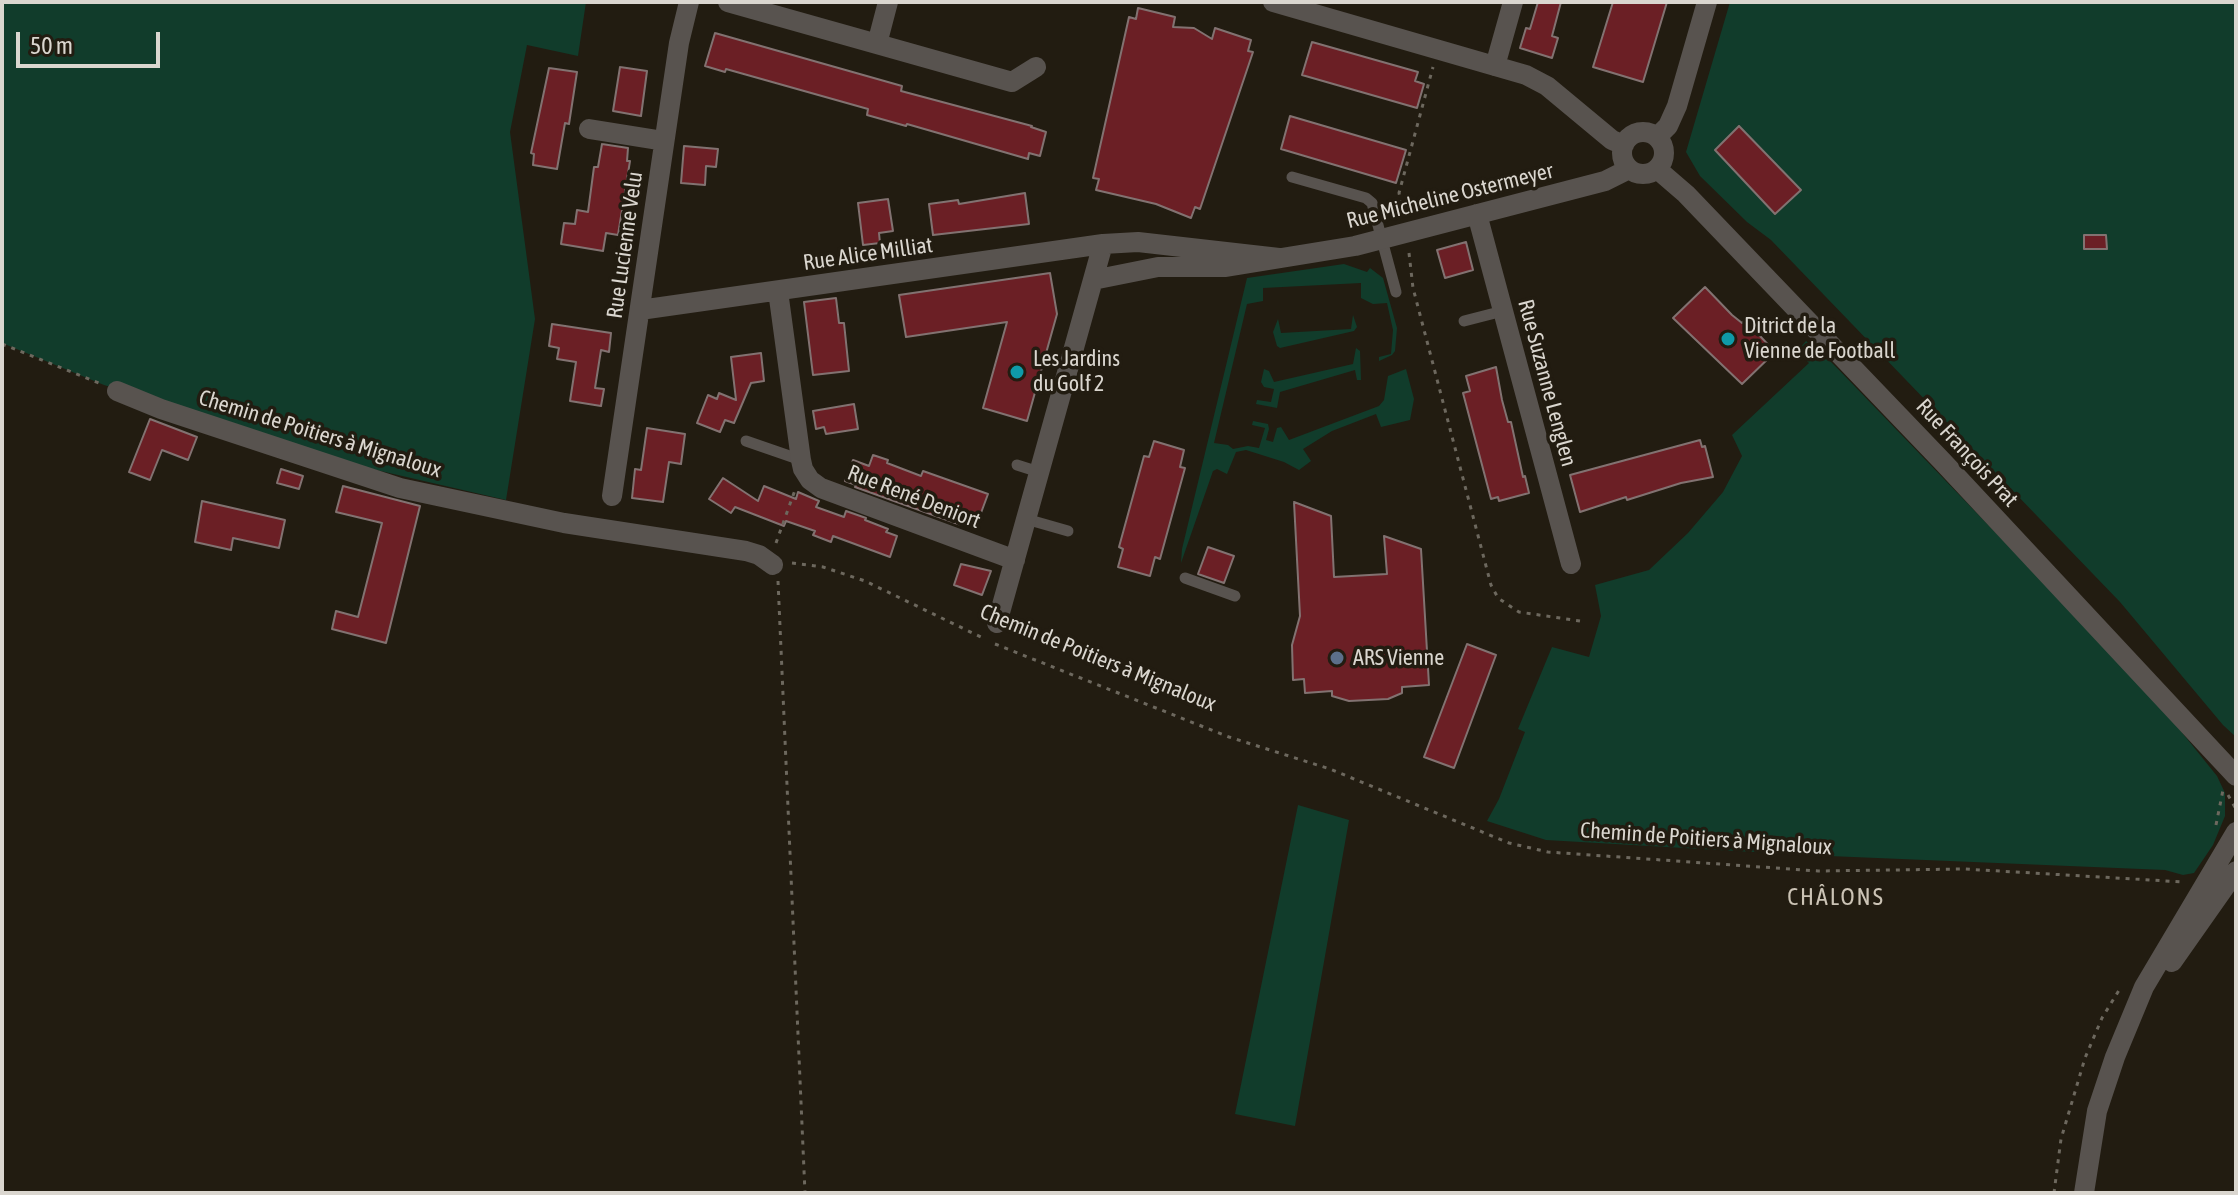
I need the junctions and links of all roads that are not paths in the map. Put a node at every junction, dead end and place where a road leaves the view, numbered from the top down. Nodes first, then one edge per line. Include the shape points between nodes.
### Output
1 (689, 2) edge
2 (728, 2) edge
3 (888, 2) edge
4 (1273, 2) edge
5 (1513, 2) edge
6 (1707, 2) edge
7 (877, 44) junction
8 (1495, 66) junction
9 (1036, 67) dead end
10 (589, 129) dead end
11 (1657, 137) junction
12 (664, 141) junction
13 (1624, 145) junction
14 (1629, 169) junction
15 (1657, 169) junction
16 (1292, 177) dead end
17 (1477, 214) junction
18 (1383, 239) junction
19 (1103, 244) junction
20 (1279, 258) junction
21 (1093, 280) junction
22 (778, 291) junction
23 (1396, 292) dead end
24 (640, 310) junction
25 (1503, 311) junction
26 (1464, 321) dead end
27 (117, 391) road end
28 (746, 441) dead end
29 (802, 465) junction
30 (1017, 465) dead end
31 (1039, 472) junction
32 (612, 496) dead end
33 (1026, 519) junction
34 (1068, 531) dead end
35 (1015, 560) junction
36 (1571, 564) dead end
37 (773, 565) road end
38 (1185, 578) dead end
39 (1235, 596) dead end
40 (997, 623) dead end
41 (2236, 776) edge
42 (2236, 832) edge
43 (2236, 871) edge
44 (2131, 1021) junction
45 (2084, 1193) edge

1 - 12 street, Rue Lucienne Velu
2 - 7 street
3 - 7 street
4 - 8 street
5 - 8 street
6 - 11 street via 1677,106
7 - 9 street via 1012,82
8 - 13 street via 1537,80
10 - 12 street
11 - 13 street via 1638,133
11 - 15 street via 1663,157
12 - 24 street, Rue Lucienne Velu
13 - 14 street
14 - 15 street via 1640,174
14 - 17 street, Rue Micheline Ostermeyer via 1605,181
15 - 41 street, Rue François Prat via 1943,462
16 - 18 lane via 1366,198 1375,208
17 - 18 street, Rue Micheline Ostermeyer
17 - 25 street, Rue Suzanne Lenglen
18 - 20 street, Rue Micheline Ostermeyer
18 - 23 lane
19 - 20 street, Rue Micheline Ostermeyer via 1138,242
19 - 21 street
19 - 22 street, Rue Alice Milliat
20 - 21 street, Rue Micheline Ostermeyer via 1226,267 1158,267
21 - 31 street
22 - 24 street, Rue Alice Milliat
22 - 29 street
24 - 32 street, Rue Lucienne Velu
25 - 26 lane
25 - 36 street, Rue Suzanne Lenglen
27 - 37 street, Chemin de Poitiers à Mignaloux via 400,488 564,523 746,551
28 - 29 lane
29 - 35 street, Rue René Deniort via 821,488
30 - 31 lane
31 - 33 street
33 - 34 lane
33 - 35 street
35 - 40 street
38 - 39 lane
42 - 44 street via 2144,987
43 - 44 street
44 - 45 street via 2097,1111

